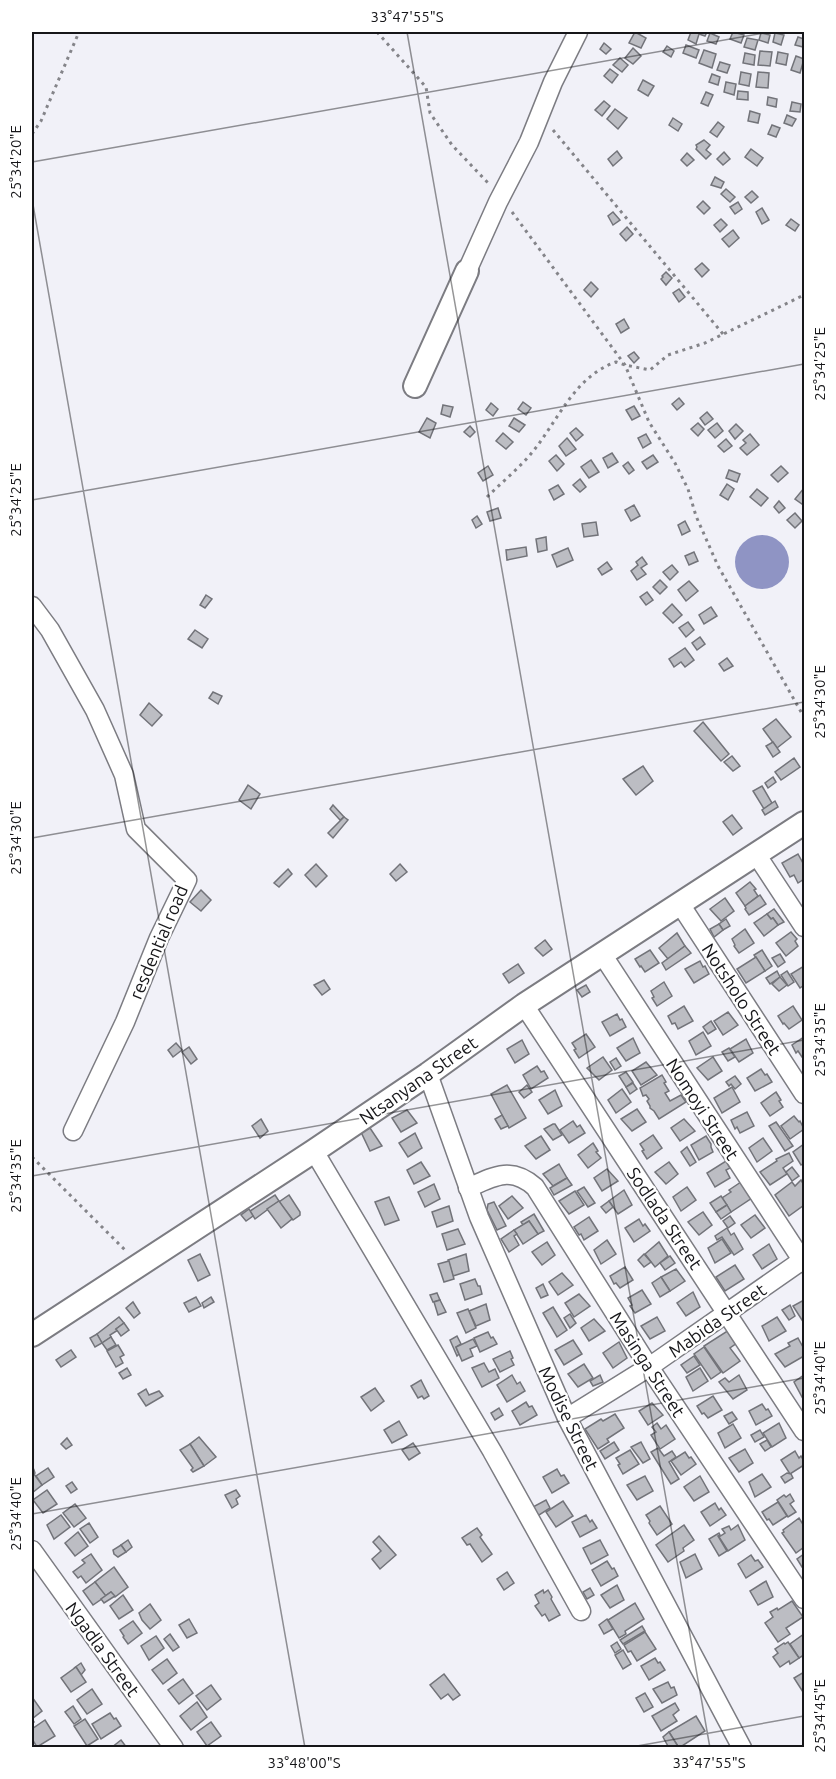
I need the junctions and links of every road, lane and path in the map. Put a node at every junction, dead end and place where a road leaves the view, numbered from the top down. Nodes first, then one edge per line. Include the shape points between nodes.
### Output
1 (79, 32) edge
2 (377, 32) edge
3 (578, 32) edge
4 (539, 118) junction
5 (32, 134) edge
6 (500, 197) junction
7 (467, 271) joint
8 (804, 295) edge
9 (723, 334) junction
10 (625, 365) junction
11 (415, 386) dead end
12 (487, 496) dead end
13 (32, 606) edge
14 (804, 717) edge
15 (804, 823) edge
16 (756, 854) junction
17 (680, 904) junction
18 (804, 927) edge
19 (602, 954) junction
20 (524, 1005) junction
21 (428, 1074) junction
22 (804, 1094) edge
23 (73, 1131) dead end
24 (314, 1151) junction
25 (32, 1157) edge
26 (468, 1188) junction
27 (804, 1261) edge
28 (139, 1264) junction
29 (728, 1313) junction
30 (32, 1335) edge
31 (649, 1367) junction
32 (567, 1418) junction
33 (804, 1431) edge
34 (32, 1550) edge
35 (804, 1599) edge
36 (580, 1611) dead end
37 (174, 1748) edge
38 (742, 1748) edge

1 - 5 path
2 - 6 path via 426,87 430,113 452,145
3 - 4 street
4 - 6 street
4 - 9 path
6 - 7 street
6 - 10 path
7 - 11 street
8 - 9 path
9 - 10 path via 668,355 650,370
10 - 12 path via 616,362 593,372 529,456
10 - 14 path via 649,422 688,489 718,566
13 - 23 street, resdential road via 95,710 124,776 136,829 187,880
15 - 16 street, Ntsanyana Street
16 - 17 street, Ntsanyana Street
16 - 18 street
17 - 19 street, Ntsanyana Street
17 - 22 street, Notsholo Street
19 - 20 street, Ntsanyana Street
19 - 27 street, Nomoyi Street
20 - 21 street, Ntsanyana Street
20 - 29 street, Sodlada Street
21 - 24 street, Ntsanyana Street
21 - 26 street, Modise Street
24 - 28 street, Ntsanyana Street
24 - 36 street via 492,1451
25 - 28 path
26 - 31 street, Masinga Street via 507,1174 520,1176 535,1187
26 - 32 street, Modise Street
27 - 29 street, Mabida Street
28 - 30 street, Ntsanyana Street
29 - 31 street, Mabida Street
29 - 33 street, Sodlada Street
31 - 32 street, Mabida Street
31 - 35 street, Masinga Street
32 - 38 street, Modise Street
34 - 37 street, Ngadla Street

